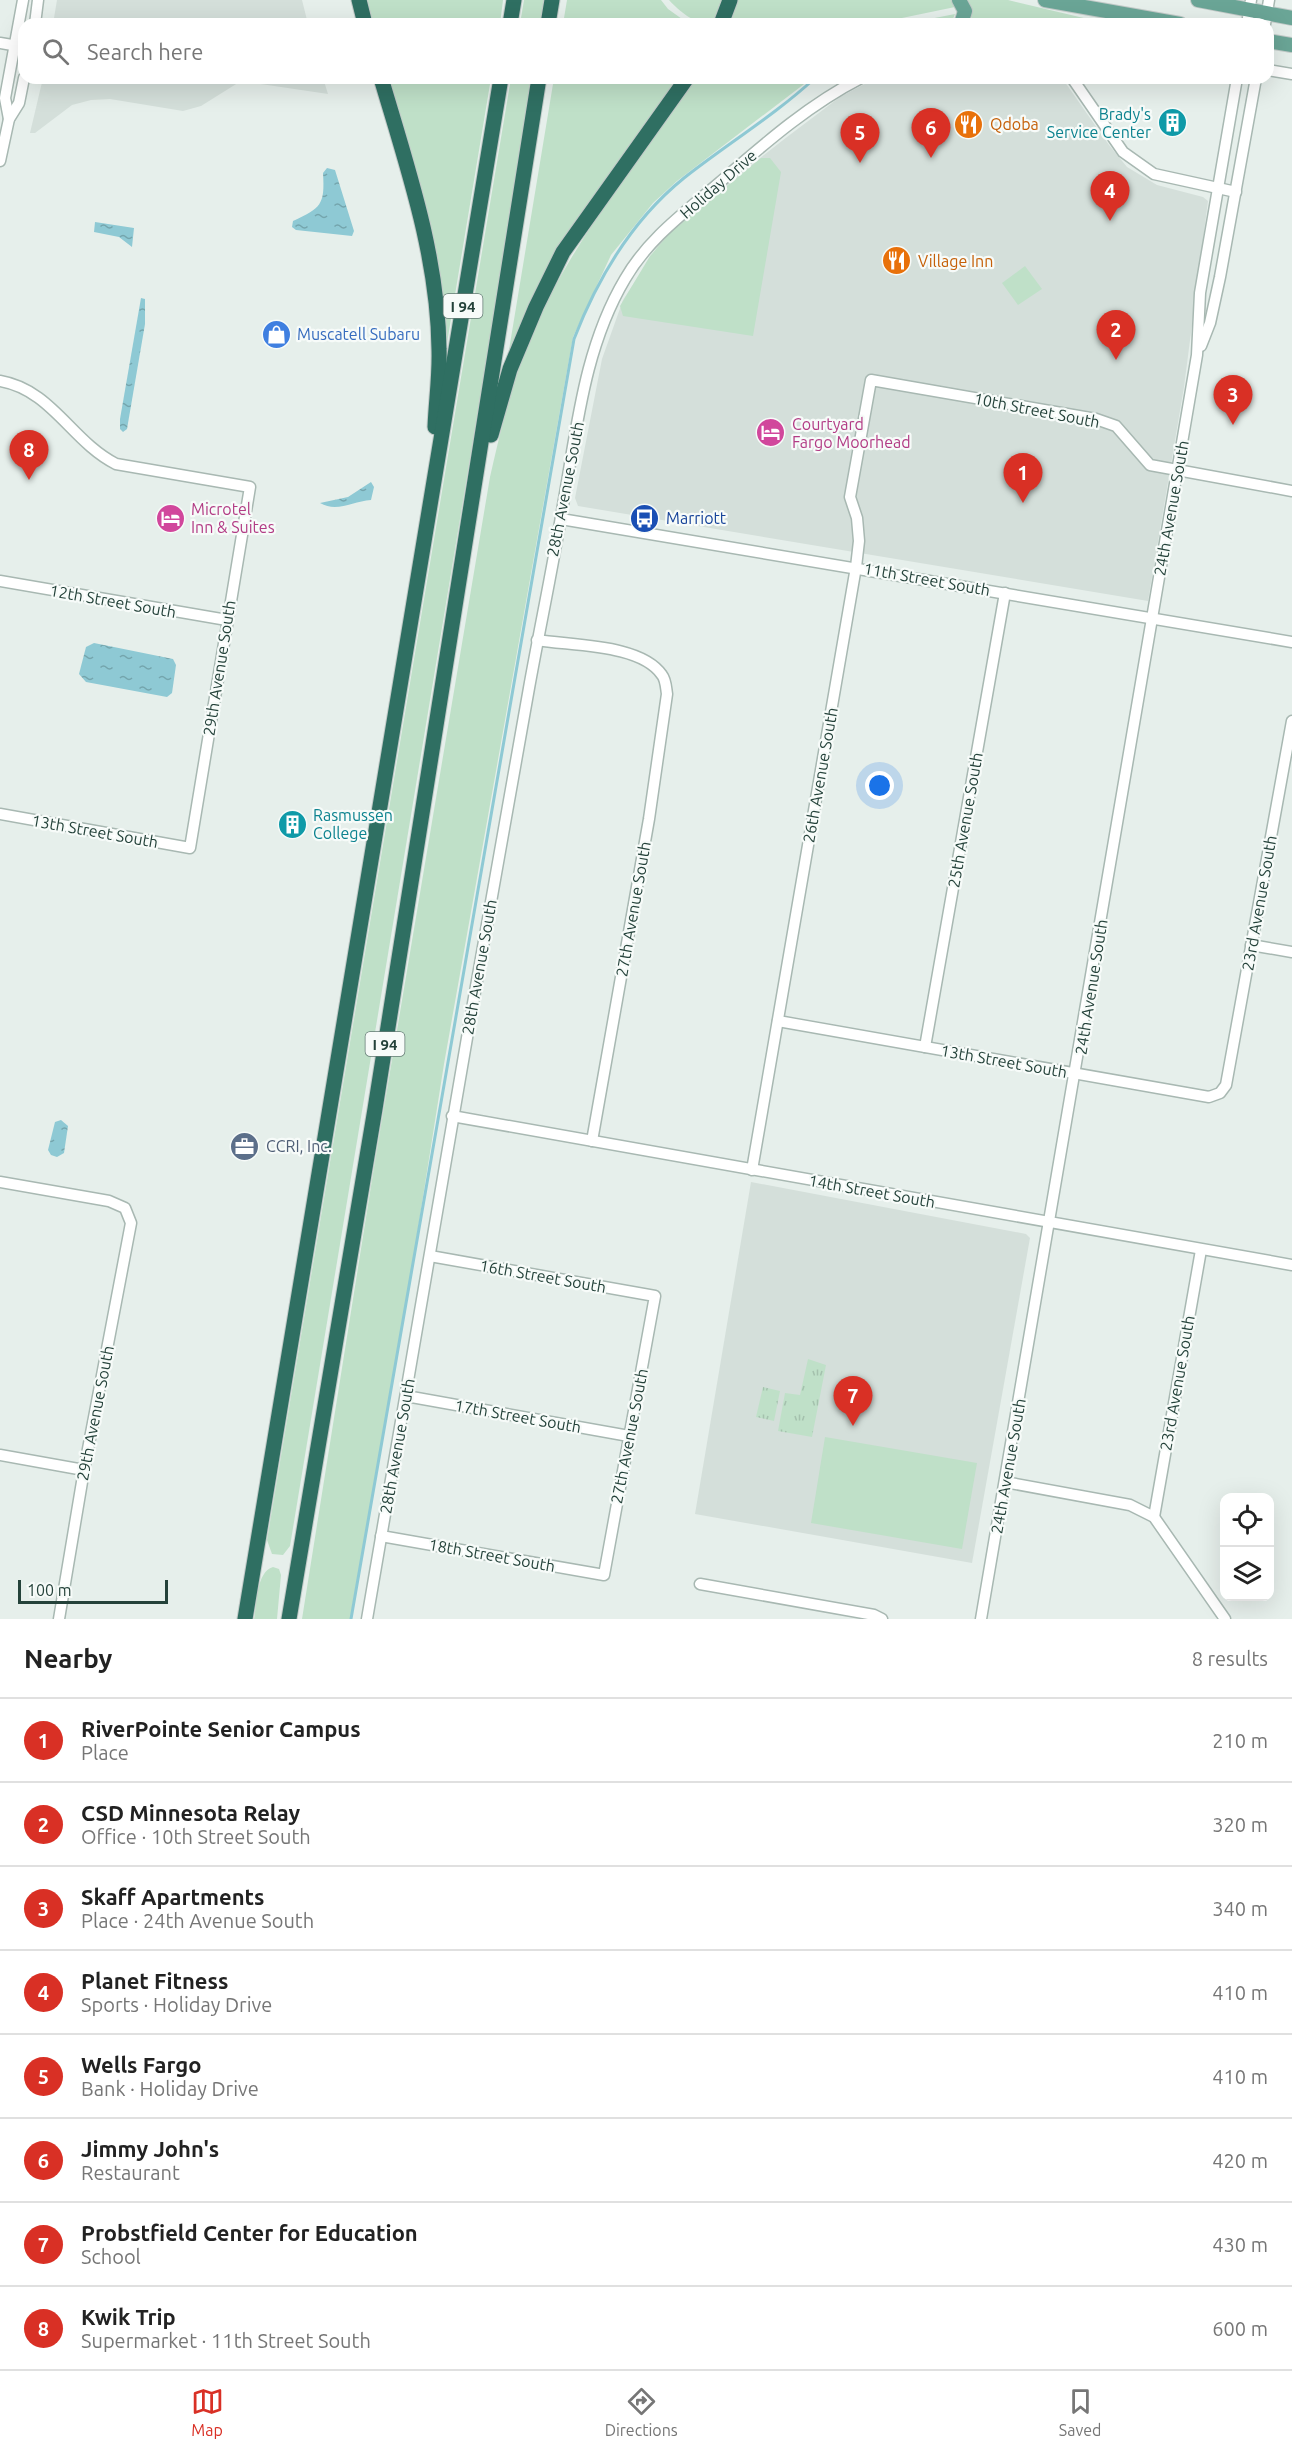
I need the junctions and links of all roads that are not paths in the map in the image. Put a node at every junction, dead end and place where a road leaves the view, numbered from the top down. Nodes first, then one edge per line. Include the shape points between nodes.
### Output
1 (22, 0) edge
2 (38, 0) edge
3 (359, 0) edge
4 (514, 0) edge
5 (552, 0) edge
6 (730, 0) edge
7 (959, 0) edge
8 (1045, 0) edge
9 (1198, 0) edge
10 (1249, 11) edge
11 (1267, 12) edge
12 (21, 18) edge
13 (35, 18) edge
14 (364, 18) edge
15 (511, 18) edge
16 (549, 18) edge
17 (723, 18) edge
18 (963, 18) edge
19 (1146, 18) edge
20 (1292, 18) edge
21 (1274, 41) edge
22 (0, 43) edge
23 (1292, 45) edge
24 (18, 46) edge
25 (18, 50) edge
26 (1274, 71) edge
27 (1292, 74) edge
28 (23, 84) edge
29 (383, 84) edge
30 (500, 84) edge
31 (538, 84) edge
32 (683, 84) edge
33 (849, 84) edge
34 (1076, 84) edge
35 (1236, 84) edge
36 (1255, 84) edge
37 (9, 119) junction
38 (0, 161) edge
39 (1218, 188) junction
40 (1236, 192) junction
41 (1204, 267) junction
42 (1221, 270) junction
43 (604, 318) joint
44 (1197, 355) junction
45 (871, 380) joint
46 (0, 381) edge
47 (477, 468) junction
48 (1176, 471) junction
49 (1292, 491) edge
50 (561, 519) junction
51 (425, 535) junction
52 (856, 567) junction
53 (0, 581) edge
54 (1005, 593) junction
55 (1152, 618) junction
56 (227, 620) junction
57 (537, 640) junction
58 (1292, 642) edge
59 (1292, 721) edge
60 (0, 814) edge
61 (189, 848) joint
62 (1251, 945) junction
63 (1292, 952) edge
64 (778, 1021) junction
65 (925, 1047) junction
66 (1076, 1074) junction
67 (1226, 1085) joint
68 (452, 1116) junction
69 (592, 1141) junction
70 (752, 1170) junction
71 (0, 1182) edge
72 (1048, 1224) junction
73 (1201, 1250) junction
74 (430, 1256) junction
75 (1292, 1265) edge
76 (655, 1296) joint
77 (406, 1396) junction
78 (629, 1436) junction
79 (0, 1455) edge
80 (84, 1470) junction
81 (1005, 1482) junction
82 (1154, 1517) junction
83 (262, 1519) junction
84 (381, 1536) junction
85 (604, 1575) joint
86 (700, 1584) dead end
87 (59, 1619) edge
88 (235, 1619) edge
89 (245, 1619) edge
90 (289, 1619) edge
91 (367, 1619) edge
92 (882, 1619) edge
93 (981, 1619) edge
94 (1225, 1619) edge

1 - 12 street
2 - 13 street
3 - 14 highway
4 - 15 highway
5 - 16 highway
6 - 17 highway
7 - 18 main road via 965,11
8 - 19 main road
9 - 10 main road
10 - 11 main road
11 - 20 main road
21 - 23 main road
22 - 24 street
25 - 37 street via 5,99
26 - 27 street
28 - 37 street via 19,103
29 - 51 highway via 425,234 436,303 439,350
30 - 51 highway, I 94
31 - 47 highway, I 94
32 - 47 highway via 563,252 510,369
33 - 43 street, Holiday Drive via 768,141 648,244
34 - 39 street via 1123,152 1154,174
35 - 39 street, 24th Avenue South
36 - 40 street, 24th Avenue South
37 - 38 street
39 - 40 street
39 - 41 street, 24th Avenue South
40 - 42 street, 24th Avenue South
41 - 42 street
41 - 44 street, 24th Avenue South
42 - 44 street, 24th Avenue South via 1210,323
43 - 50 street, 28th Avenue South via 586,377
44 - 48 street, 24th Avenue South
45 - 48 street, 10th Street South via 1096,419 1116,426 1150,465
45 - 52 street, 26th Avenue South via 850,498 860,540
46 - 56 street, 29th Avenue South via 20,385 36,394 99,455 116,464 250,487
47 - 90 highway, I 94
48 - 49 street, 10th Street South
48 - 55 street, 24th Avenue South
50 - 52 street, 11th Street South
50 - 57 street, 28th Avenue South
51 - 83 highway, I 94
52 - 54 street, 11th Street South
52 - 64 street, 26th Avenue South
53 - 56 street, 12th Street South
54 - 55 street, 11th Street South
54 - 65 street, 25th Avenue South
55 - 58 street, 11th Street South
55 - 66 street, 24th Avenue South
56 - 61 street, 29th Avenue South
57 - 68 street, 28th Avenue South
57 - 69 street, 27th Avenue South via 633,654 664,677 666,712
59 - 62 street, 23rd Avenue South
60 - 61 street, 13th Street South
62 - 63 street
62 - 67 street, 23rd Avenue South
64 - 65 street, 13th Street South
64 - 70 street, 26th Avenue South
65 - 66 street, 13th Street South
66 - 67 street, 13th Street South via 1209,1097 1220,1093
66 - 72 street, 24th Avenue South
68 - 69 street, 14th Street South
68 - 74 street, 28th Avenue South
69 - 70 street, 14th Street South
70 - 72 street, 14th Street South
71 - 80 street, 29th Avenue South via 109,1201 125,1208 131,1223
72 - 73 street, 14th Street South
72 - 81 street, 24th Avenue South
73 - 75 street, 14th Street South
73 - 82 street, 23rd Avenue South
74 - 76 street, 16th Street South
74 - 77 street, 28th Avenue South
76 - 78 street, 27th Avenue South
77 - 78 street, 17th Street South
77 - 84 street, 28th Avenue South
78 - 85 street, 27th Avenue South
79 - 80 street
80 - 87 street, 29th Avenue South
81 - 82 street via 1130,1505
81 - 93 street, 24th Avenue South
82 - 94 street
83 - 88 highway
83 - 89 highway, I 94
84 - 85 street, 18th Street South
84 - 91 street, 28th Avenue South
86 - 92 street

